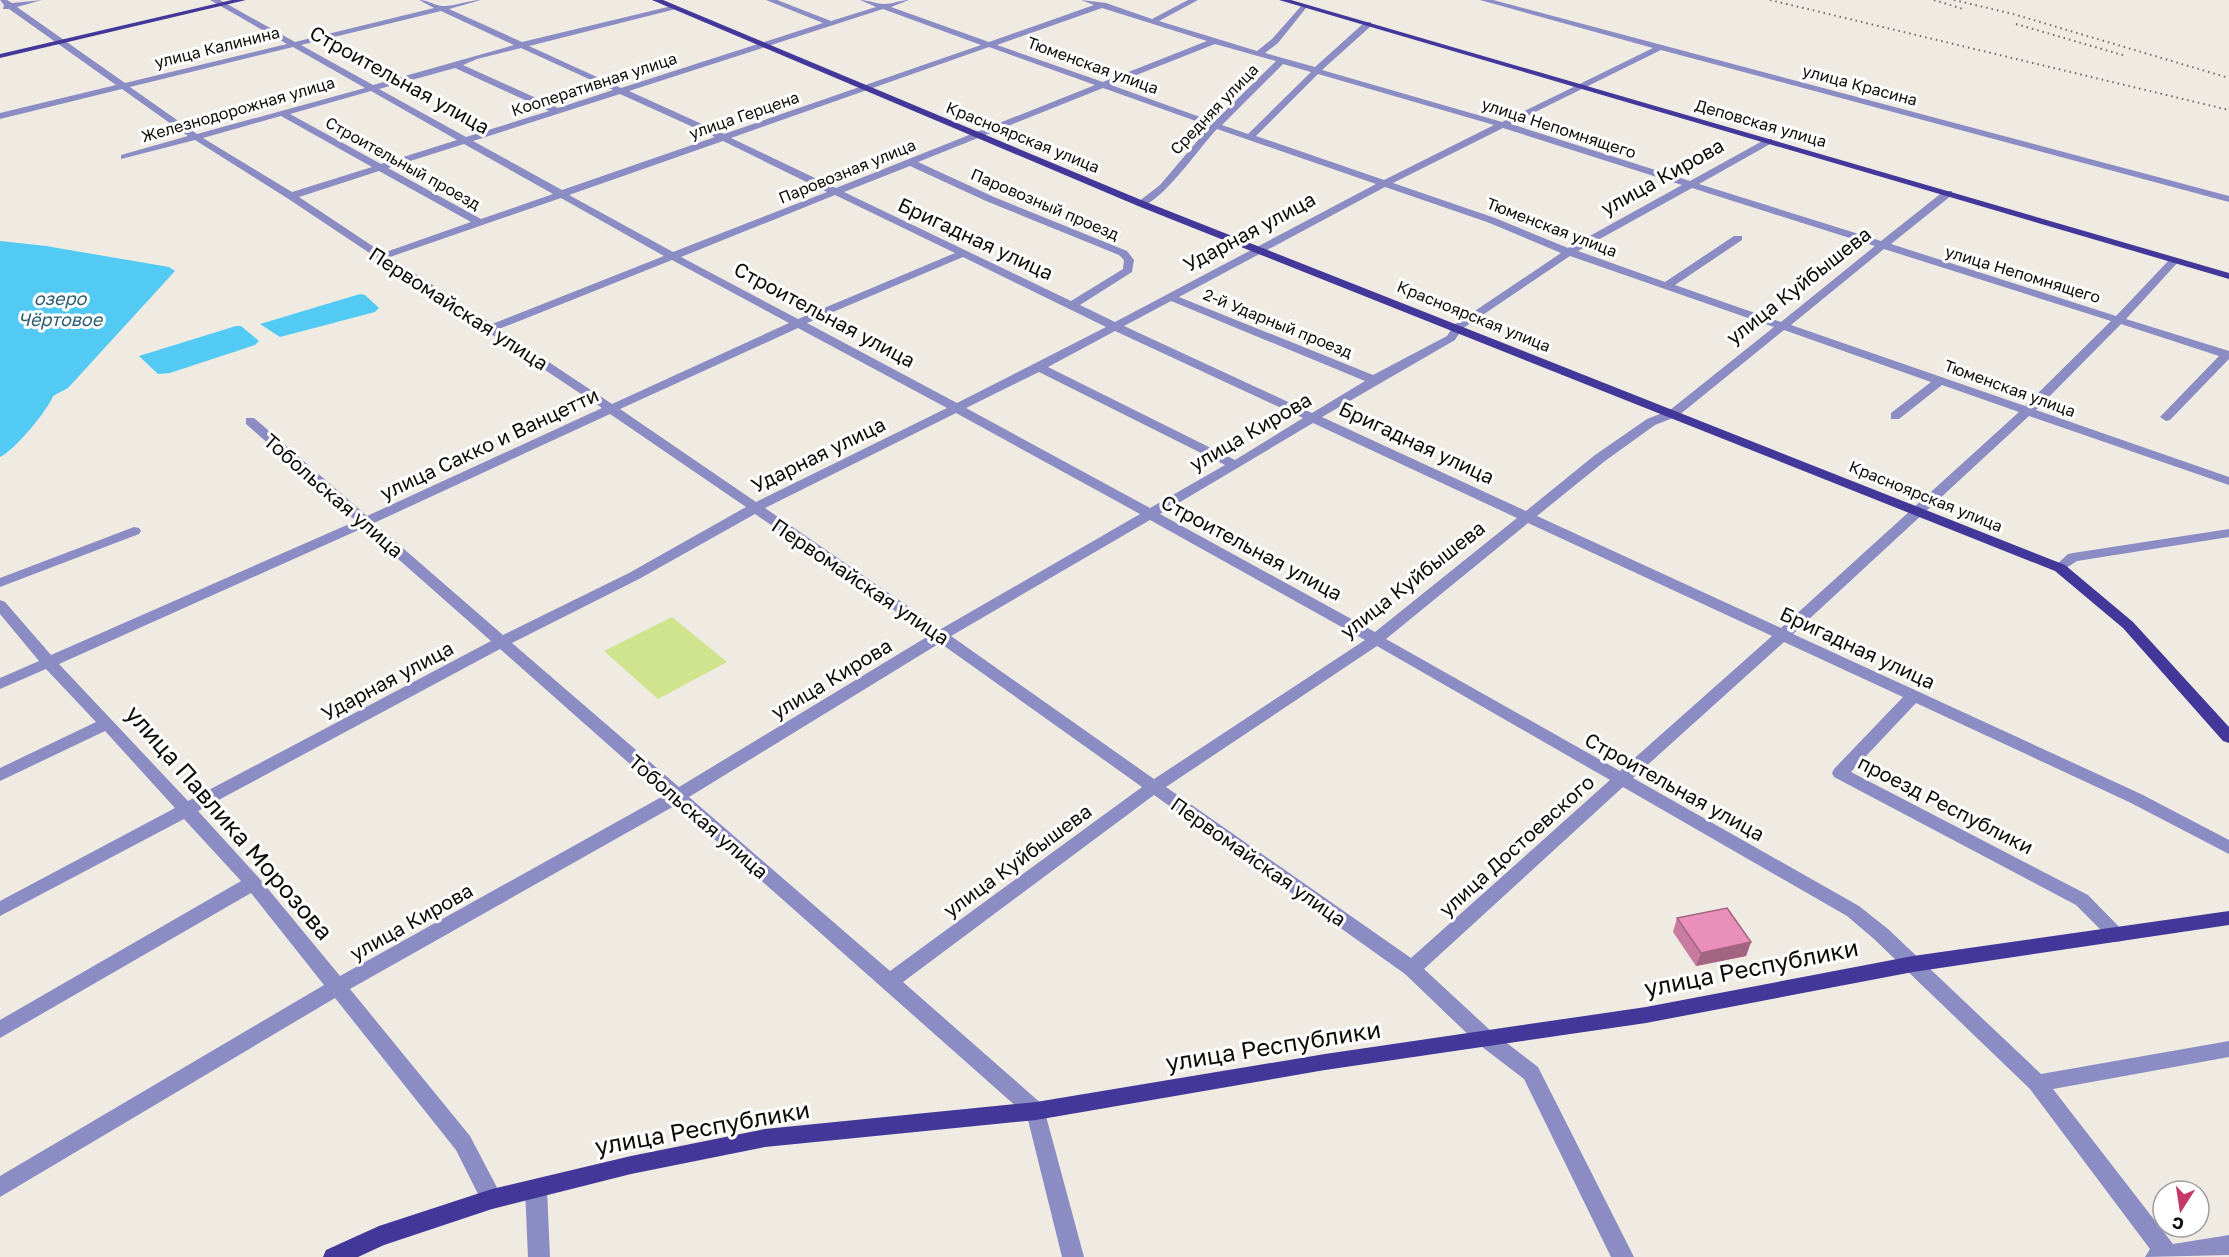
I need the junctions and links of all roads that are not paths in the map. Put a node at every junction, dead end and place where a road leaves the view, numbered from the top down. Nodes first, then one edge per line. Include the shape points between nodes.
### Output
1 (2, 0) edge
2 (38, 0) edge
3 (242, 0) edge
4 (423, 0) edge
5 (477, 0) edge
6 (656, 0) edge
7 (688, 0) edge
8 (770, 0) edge
9 (864, 0) edge
10 (905, 0) edge
11 (1085, 0) edge
12 (1116, 0) edge
13 (1194, 0) edge
14 (1283, 0) edge
15 (1484, 0) edge
16 (218, 2) edge
17 (1101, 5) junction
18 (11, 6) junction
19 (671, 6) junction
20 (1303, 6) junction
21 (883, 7) junction
22 (0, 8) edge
23 (442, 9) junction
24 (1151, 22) junction
25 (832, 24) junction
26 (1368, 24) junction
27 (1215, 41) junction
28 (60, 42) junction
29 (291, 44) junction
30 (523, 44) junction
31 (988, 44) junction
32 (767, 45) junction
33 (1660, 47) junction
34 (1258, 54) junction
35 (0, 56) edge
36 (1282, 60) junction
37 (456, 65) junction
38 (1318, 70) junction
39 (1105, 85) junction
40 (122, 86) junction
41 (1581, 86) junction
42 (370, 87) junction
43 (865, 88) junction
44 (622, 91) junction
45 (557, 111) junction
46 (280, 112) junction
47 (0, 116) edge
48 (1503, 125) junction
49 (1217, 126) junction
50 (194, 136) junction
51 (976, 136) junction
52 (1250, 137) junction
53 (724, 138) junction
54 (468, 140) junction
55 (1769, 141) junction
56 (124, 157) dead end
57 (910, 162) junction
58 (383, 167) junction
59 (1383, 184) junction
60 (1689, 185) junction
61 (833, 193) junction
62 (562, 194) junction
63 (1948, 194) junction
64 (291, 196) junction
65 (2229, 199) edge
66 (1142, 204) junction
67 (479, 222) junction
68 (1738, 238) dead end
69 (1883, 246) junction
70 (1259, 250) junction
71 (1569, 252) junction
72 (962, 254) junction
73 (674, 256) junction
74 (381, 257) junction
75 (2175, 260) junction
76 (2229, 276) edge
77 (1667, 285) junction
78 (1170, 297) junction
79 (1071, 306) junction
80 (2120, 320) junction
81 (798, 323) junction
82 (1112, 325) junction
83 (1784, 325) junction
84 (1458, 327) junction
85 (490, 329) junction
86 (2228, 355) edge
87 (1039, 367) junction
88 (1374, 380) junction
89 (1941, 380) junction
90 (610, 408) junction
91 (957, 408) junction
92 (2028, 411) junction
93 (1674, 413) junction
94 (1895, 416) dead end
95 (2166, 417) dead end
96 (1315, 418) junction
97 (250, 421) dead end
98 (1235, 465) junction
99 (2229, 481) edge
100 (755, 508) junction
101 (1922, 512) junction
102 (1148, 514) junction
103 (1529, 517) junction
104 (365, 522) junction
105 (134, 531) dead end
106 (2229, 533) edge
107 (2060, 568) junction
108 (0, 583) edge
109 (0, 605) edge
110 (941, 635) junction
111 (1782, 636) junction
112 (1375, 639) junction
113 (503, 641) junction
114 (48, 662) junction
115 (0, 684) edge
116 (1914, 696) junction
117 (107, 723) junction
118 (2229, 737) edge
119 (0, 775) edge
120 (1619, 780) junction
121 (1154, 787) junction
122 (676, 797) junction
123 (187, 811) junction
124 (2229, 849) edge
125 (253, 883) junction
126 (0, 909) edge
127 (2229, 918) edge
128 (2118, 935) junction
129 (1913, 964) junction
130 (1412, 969) junction
131 (889, 982) junction
132 (337, 987) junction
133 (0, 1030) edge
134 (1484, 1037) junction
135 (2229, 1049) edge
136 (2037, 1083) junction
137 (1036, 1111) junction
138 (0, 1187) edge
139 (536, 1189) junction
140 (492, 1199) junction
141 (2229, 1245) edge
142 (2165, 1256) edge
143 (334, 1257) edge
144 (539, 1257) edge
145 (1073, 1257) edge
146 (1623, 1257) edge

1 - 18 street, Первомайская улица
2 - 18 street
3 - 16 main road
4 - 23 street, Бригадная улица
5 - 23 street, улица Калинина
6 - 19 main road, Красноярская улица
7 - 19 street, Железнодорожная улица
8 - 25 street
9 - 21 street, Тюменская улица
10 - 21 street, Кооперативная улица
11 - 17 street, улица Непомнящего
12 - 17 street, улица Герцена
13 - 24 street
14 - 20 main road, Деповская улица
15 - 33 street, улица Красина
16 - 28 main road
16 - 29 street, Строительная улица
17 - 24 street, улица Непомнящего
17 - 31 street, улица Герцена
18 - 22 street
18 - 28 street, Первомайская улица
19 - 30 street, Железнодорожная улица
19 - 32 main road, Красноярская улица
20 - 26 main road, Деповская улица
20 - 34 street, Средняя улица via 1275,41
21 - 25 street, Кооперативная улица
21 - 31 street, Тюменская улица
23 - 29 street, улица Калинина
23 - 30 street, Бригадная улица
24 - 27 street, улица Непомнящего
25 - 32 street, Кооперативная улица
26 - 38 street
26 - 41 main road, Деповская улица
27 - 34 street, улица Непомнящего
27 - 39 street, Паровозная улица
28 - 35 main road
28 - 40 street, Первомайская улица
29 - 40 street, улица Калинина
29 - 42 street, Строительная улица
30 - 37 street, Железнодорожная улица
30 - 44 street, Бригадная улица
31 - 39 street, Тюменская улица
31 - 43 street, улица Герцена
32 - 43 main road, Красноярская улица
32 - 44 street, Кооперативная улица
33 - 41 street, Ударная улица
33 - 65 street, улица Красина
34 - 36 street, улица Непомнящего
36 - 38 street, улица Непомнящего
36 - 49 street, Средняя улица
37 - 42 street, Железнодорожная улица
37 - 45 street
38 - 48 street, улица Непомнящего
38 - 52 street
39 - 49 street, Тюменская улица
39 - 51 street, Паровозная улица
40 - 47 street, улица Калинина
40 - 50 street, Первомайская улица
41 - 48 street, Ударная улица
41 - 55 main road, Деповская улица
42 - 46 street, Железнодорожная улица
42 - 54 street, Строительная улица
43 - 51 main road, Красноярская улица
43 - 53 street, улица Герцена
44 - 45 street, Кооперативная улица
44 - 53 street, Бригадная улица
45 - 54 street, Кооперативная улица
46 - 50 street, Железнодорожная улица
46 - 58 street, Строительный проезд
48 - 59 street, Ударная улица
48 - 60 street, улица Непомнящего
49 - 52 street, Тюменская улица
49 - 66 street, Средняя улица via 1163,187
50 - 56 street, Железнодорожная улица
50 - 64 street, Первомайская улица
51 - 57 street, Паровозная улица
51 - 66 main road, Красноярская улица
52 - 59 street, Тюменская улица
53 - 61 street, Бригадная улица
53 - 62 street, улица Герцена
54 - 58 street, Кооперативная улица
54 - 62 street, Строительная улица
55 - 60 street, улица Кирова
55 - 63 main road, Деповская улица
57 - 61 street, Паровозная улица
57 - 79 street, Паровозный проезд via 1123,253 1129,260 1128,270
58 - 64 street, Кооперативная улица
58 - 67 street, Строительный проезд
59 - 70 street, Ударная улица
59 - 71 street, Тюменская улица via 1491,220
60 - 69 street, улица Непомнящего
60 - 71 street, улица Кирова
61 - 72 street, Бригадная улица
61 - 73 street, Паровозная улица
62 - 67 street, улица Герцена
62 - 73 street, Строительная улица
63 - 69 street, улица Куйбышева
63 - 75 main road, Деповская улица
64 - 74 street, Первомайская улица
66 - 70 main road, Красноярская улица
67 - 74 street, улица Герцена
68 - 77 street
69 - 80 street, улица Непомнящего
69 - 83 street, улица Куйбышева
70 - 78 street, Ударная улица
70 - 84 main road, Красноярская улица
71 - 77 street, Тюменская улица
71 - 84 street, улица Кирова
72 - 79 street, Бригадная улица
72 - 81 street, улица Сакко и Ванцетти
73 - 81 street, Строительная улица
73 - 85 street, Паровозная улица
74 - 85 street, Первомайская улица
75 - 76 main road, Деповская улица
75 - 80 street, улица Достоевского
77 - 83 street, Тюменская улица
78 - 82 street, Ударная улица
78 - 88 street, 2-й Ударный проезд
79 - 82 street, Бригадная улица
80 - 86 street, улица Непомнящего
80 - 92 street, улица Достоевского
81 - 90 street, улица Сакко и Ванцетти
81 - 91 street, Строительная улица
82 - 87 street, Ударная улица
82 - 96 street, Бригадная улица
83 - 89 street, Тюменская улица
83 - 93 street, улица Куйбышева
84 - 88 street, улица Кирова via 1451,338
84 - 93 main road, Красноярская улица
85 - 90 street, Первомайская улица
86 - 95 street
87 - 91 street, Ударная улица
87 - 98 street
88 - 96 street, улица Кирова
89 - 92 street, Тюменская улица
89 - 94 street
90 - 100 street, Первомайская улица
90 - 104 street, улица Сакко и Ванцетти
91 - 100 street, Ударная улица
91 - 102 street, Строительная улица
92 - 99 street, Тюменская улица
92 - 101 street, улица Достоевского
93 - 101 main road, Красноярская улица
93 - 103 street, улица Куйбышева via 1651,422 1600,458
96 - 98 street, улица Кирова
96 - 103 street, Бригадная улица
97 - 104 street, Тобольская улица
98 - 102 street, улица Кирова
100 - 110 street, Первомайская улица
100 - 113 street, Ударная улица via 634,576
101 - 107 main road, Красноярская улица
101 - 111 street, улица Достоевского
102 - 110 street, улица Кирова
102 - 112 street, Строительная улица
103 - 111 street, Бригадная улица
103 - 112 street, улица Куйбышева
104 - 113 street, Тобольская улица
104 - 114 street, улица Сакко и Ванцетти
105 - 108 street
106 - 107 street via 2073,557
107 - 118 main road, Красноярская улица via 2128,625
109 - 114 street, улица Павлика Морозова
110 - 121 street, Первомайская улица
110 - 122 street, улица Кирова
111 - 116 street, Бригадная улица
111 - 120 street, улица Достоевского
112 - 120 street, Строительная улица
112 - 121 street, улица Куйбышева
113 - 122 street, Тобольская улица
113 - 123 street, Ударная улица
114 - 115 street, улица Сакко и Ванцетти
114 - 117 street, улица Павлика Морозова
116 - 124 street, Бригадная улица via 2134,798
116 - 128 street, проезд Республики via 1840,773 2082,900
117 - 119 street
117 - 123 street, улица Павлика Морозова
120 - 129 street, Строительная улица via 1853,911
120 - 130 street, улица Достоевского
121 - 130 street, Первомайская улица
121 - 131 street, улица Куйбышева
122 - 131 street, Тобольская улица
122 - 132 street, улица Кирова
123 - 125 street, улица Павлика Морозова
123 - 126 street, Ударная улица
125 - 132 street, улица Павлика Морозова
125 - 133 street
127 - 128 main road, улица Республики
128 - 129 main road, улица Республики
129 - 134 main road, улица Республики via 1646,1015
129 - 136 street, Строительная улица
130 - 134 street, Первомайская улица
131 - 137 street, Тобольская улица
132 - 138 street, улица Кирова
132 - 140 street, улица Павлика Морозова via 463,1143
134 - 137 main road, улица Республики
134 - 146 street, Первомайская улица via 1531,1073
135 - 136 street
136 - 142 street, Строительная улица
137 - 139 main road, улица Республики via 765,1138
137 - 145 street
139 - 140 main road, улица Республики
139 - 144 street
140 - 143 main road, улица Республики via 379,1236
141 - 142 street

